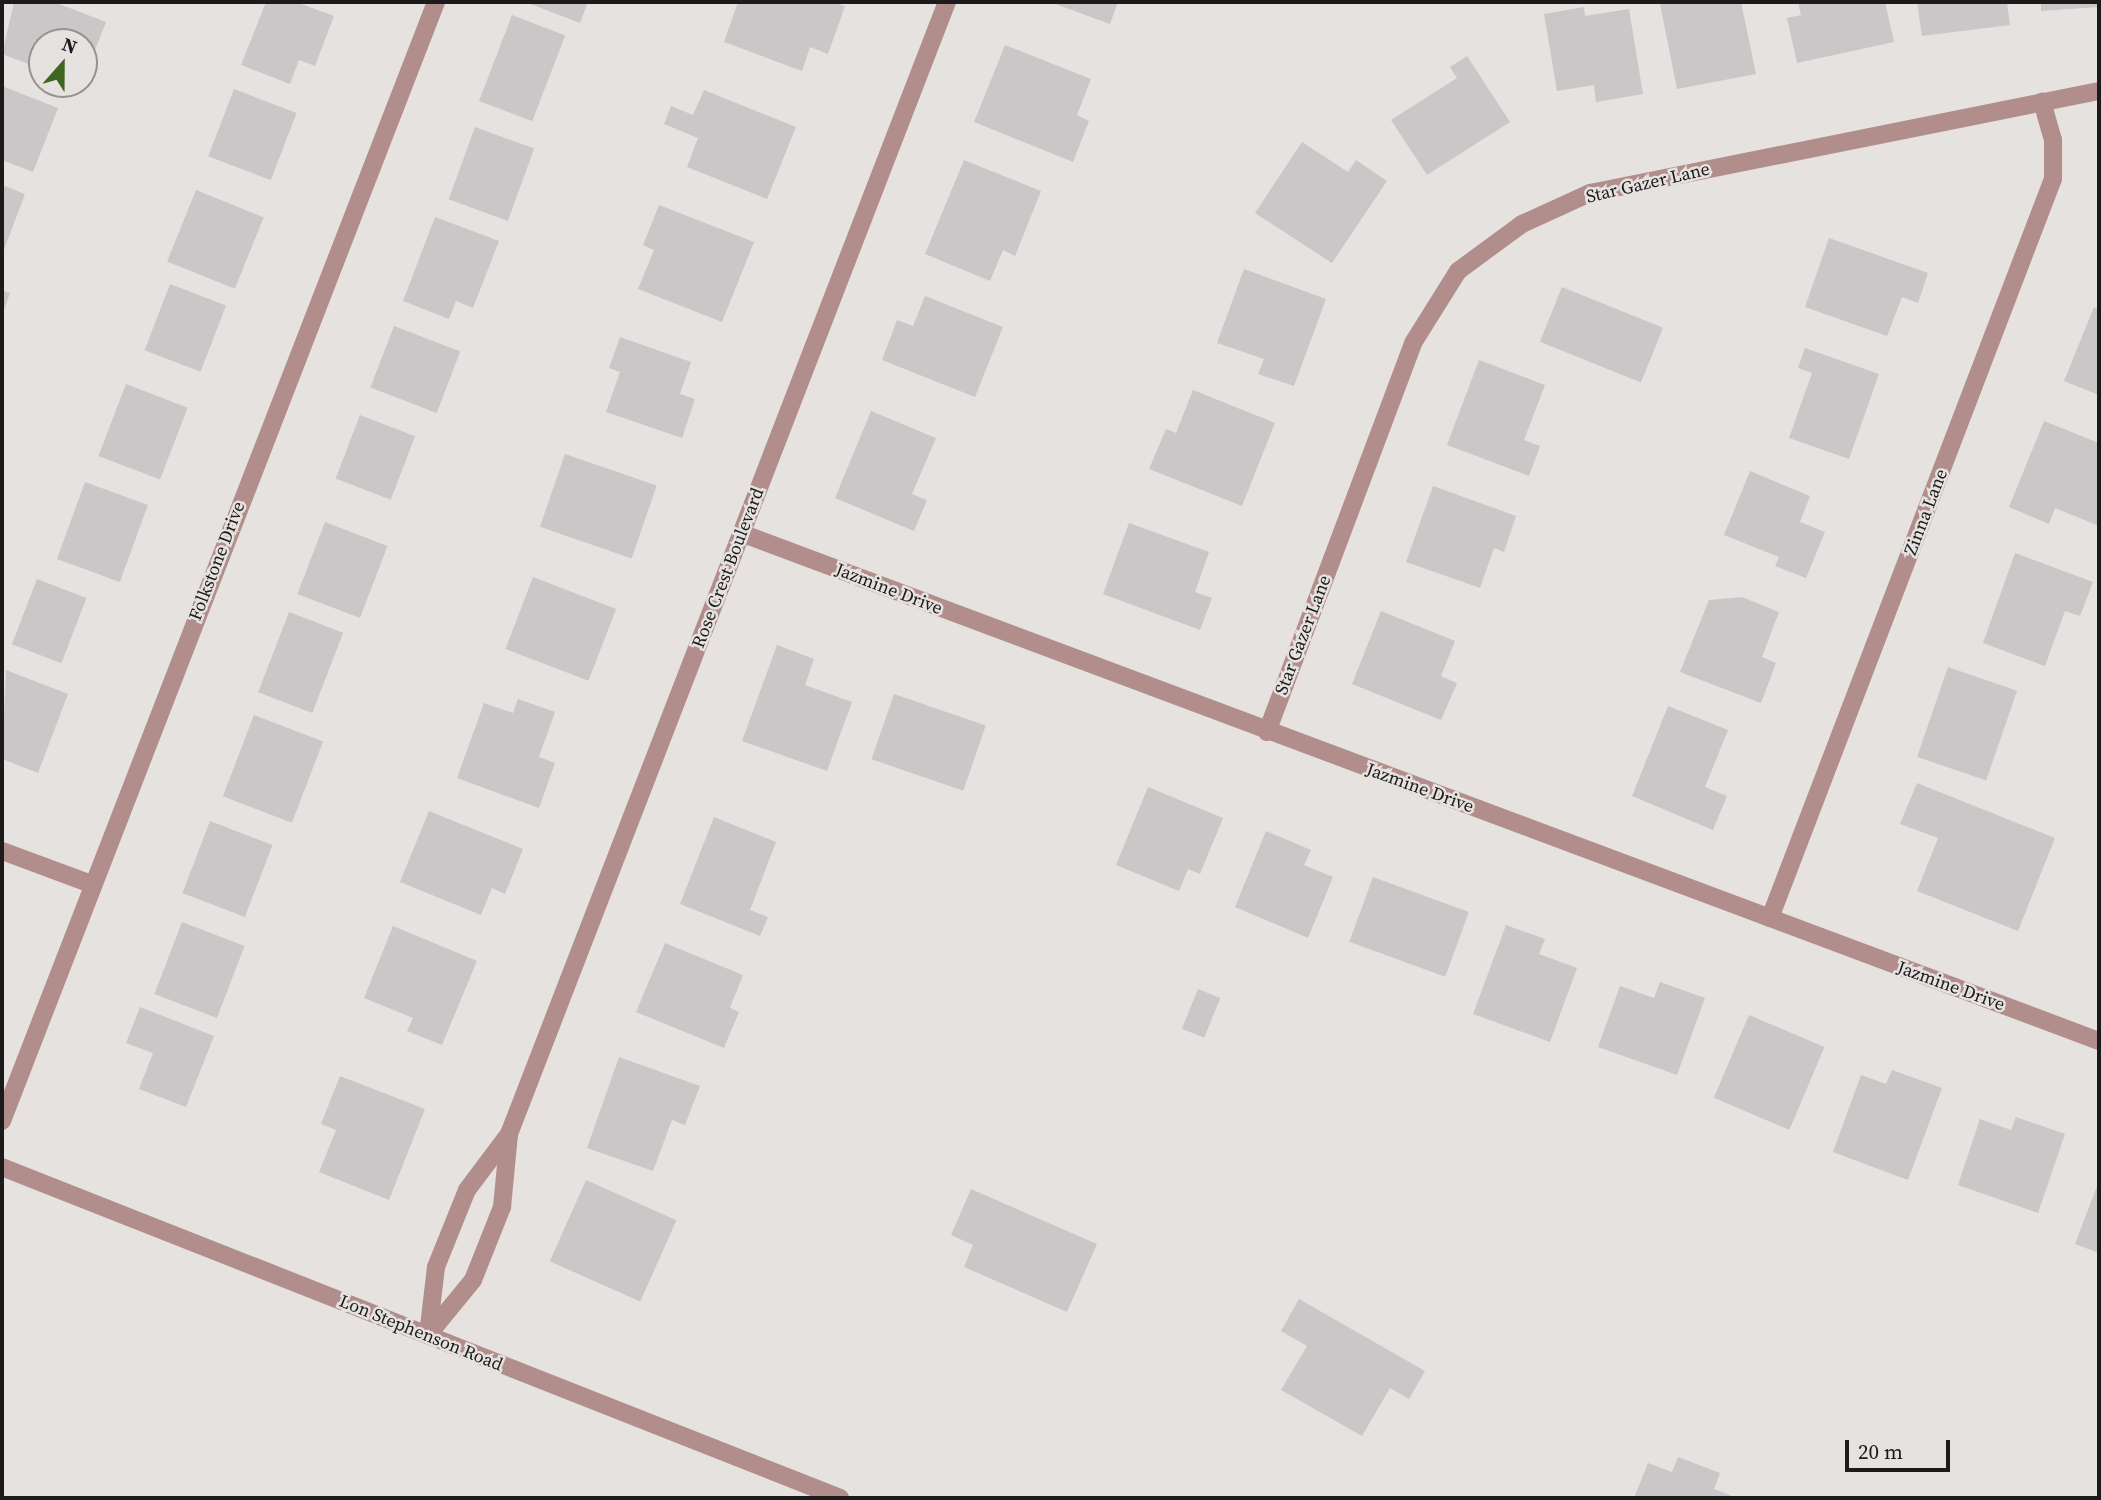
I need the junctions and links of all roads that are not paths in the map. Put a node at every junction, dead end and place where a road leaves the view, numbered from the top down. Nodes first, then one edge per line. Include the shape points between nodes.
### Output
1 (436, 2) edge
2 (947, 2) edge
3 (2099, 91) edge
4 (2042, 102) junction
5 (741, 533) junction
6 (1267, 732) junction
7 (2, 851) edge
8 (90, 884) junction
9 (1770, 918) junction
10 (2099, 1041) edge
11 (2, 1121) edge
12 (509, 1134) junction
13 (2, 1167) edge
14 (428, 1335) junction
15 (840, 1498) edge

1 - 8 street, Folkstone Drive
2 - 5 street, Rose Crest Boulevard
3 - 4 street, Star Gazer Lane
4 - 6 street, Star Gazer Lane via 1590,193 1522,224 1458,271 1413,343
4 - 9 street, Zinna Lane via 2053,140 2053,179
5 - 6 street, Jazmine Drive
5 - 12 street, Rose Crest Boulevard
6 - 9 street, Jazmine Drive
7 - 8 street
8 - 11 street, Folkstone Drive
9 - 10 street, Jazmine Drive
12 - 14 street, Rose Crest Boulevard via 467,1190 436,1267
12 - 14 street, Rose Crest Boulevard via 497,1219 473,1280
13 - 14 street, Lon Stephenson Road
14 - 15 street, Lon Stephenson Road

